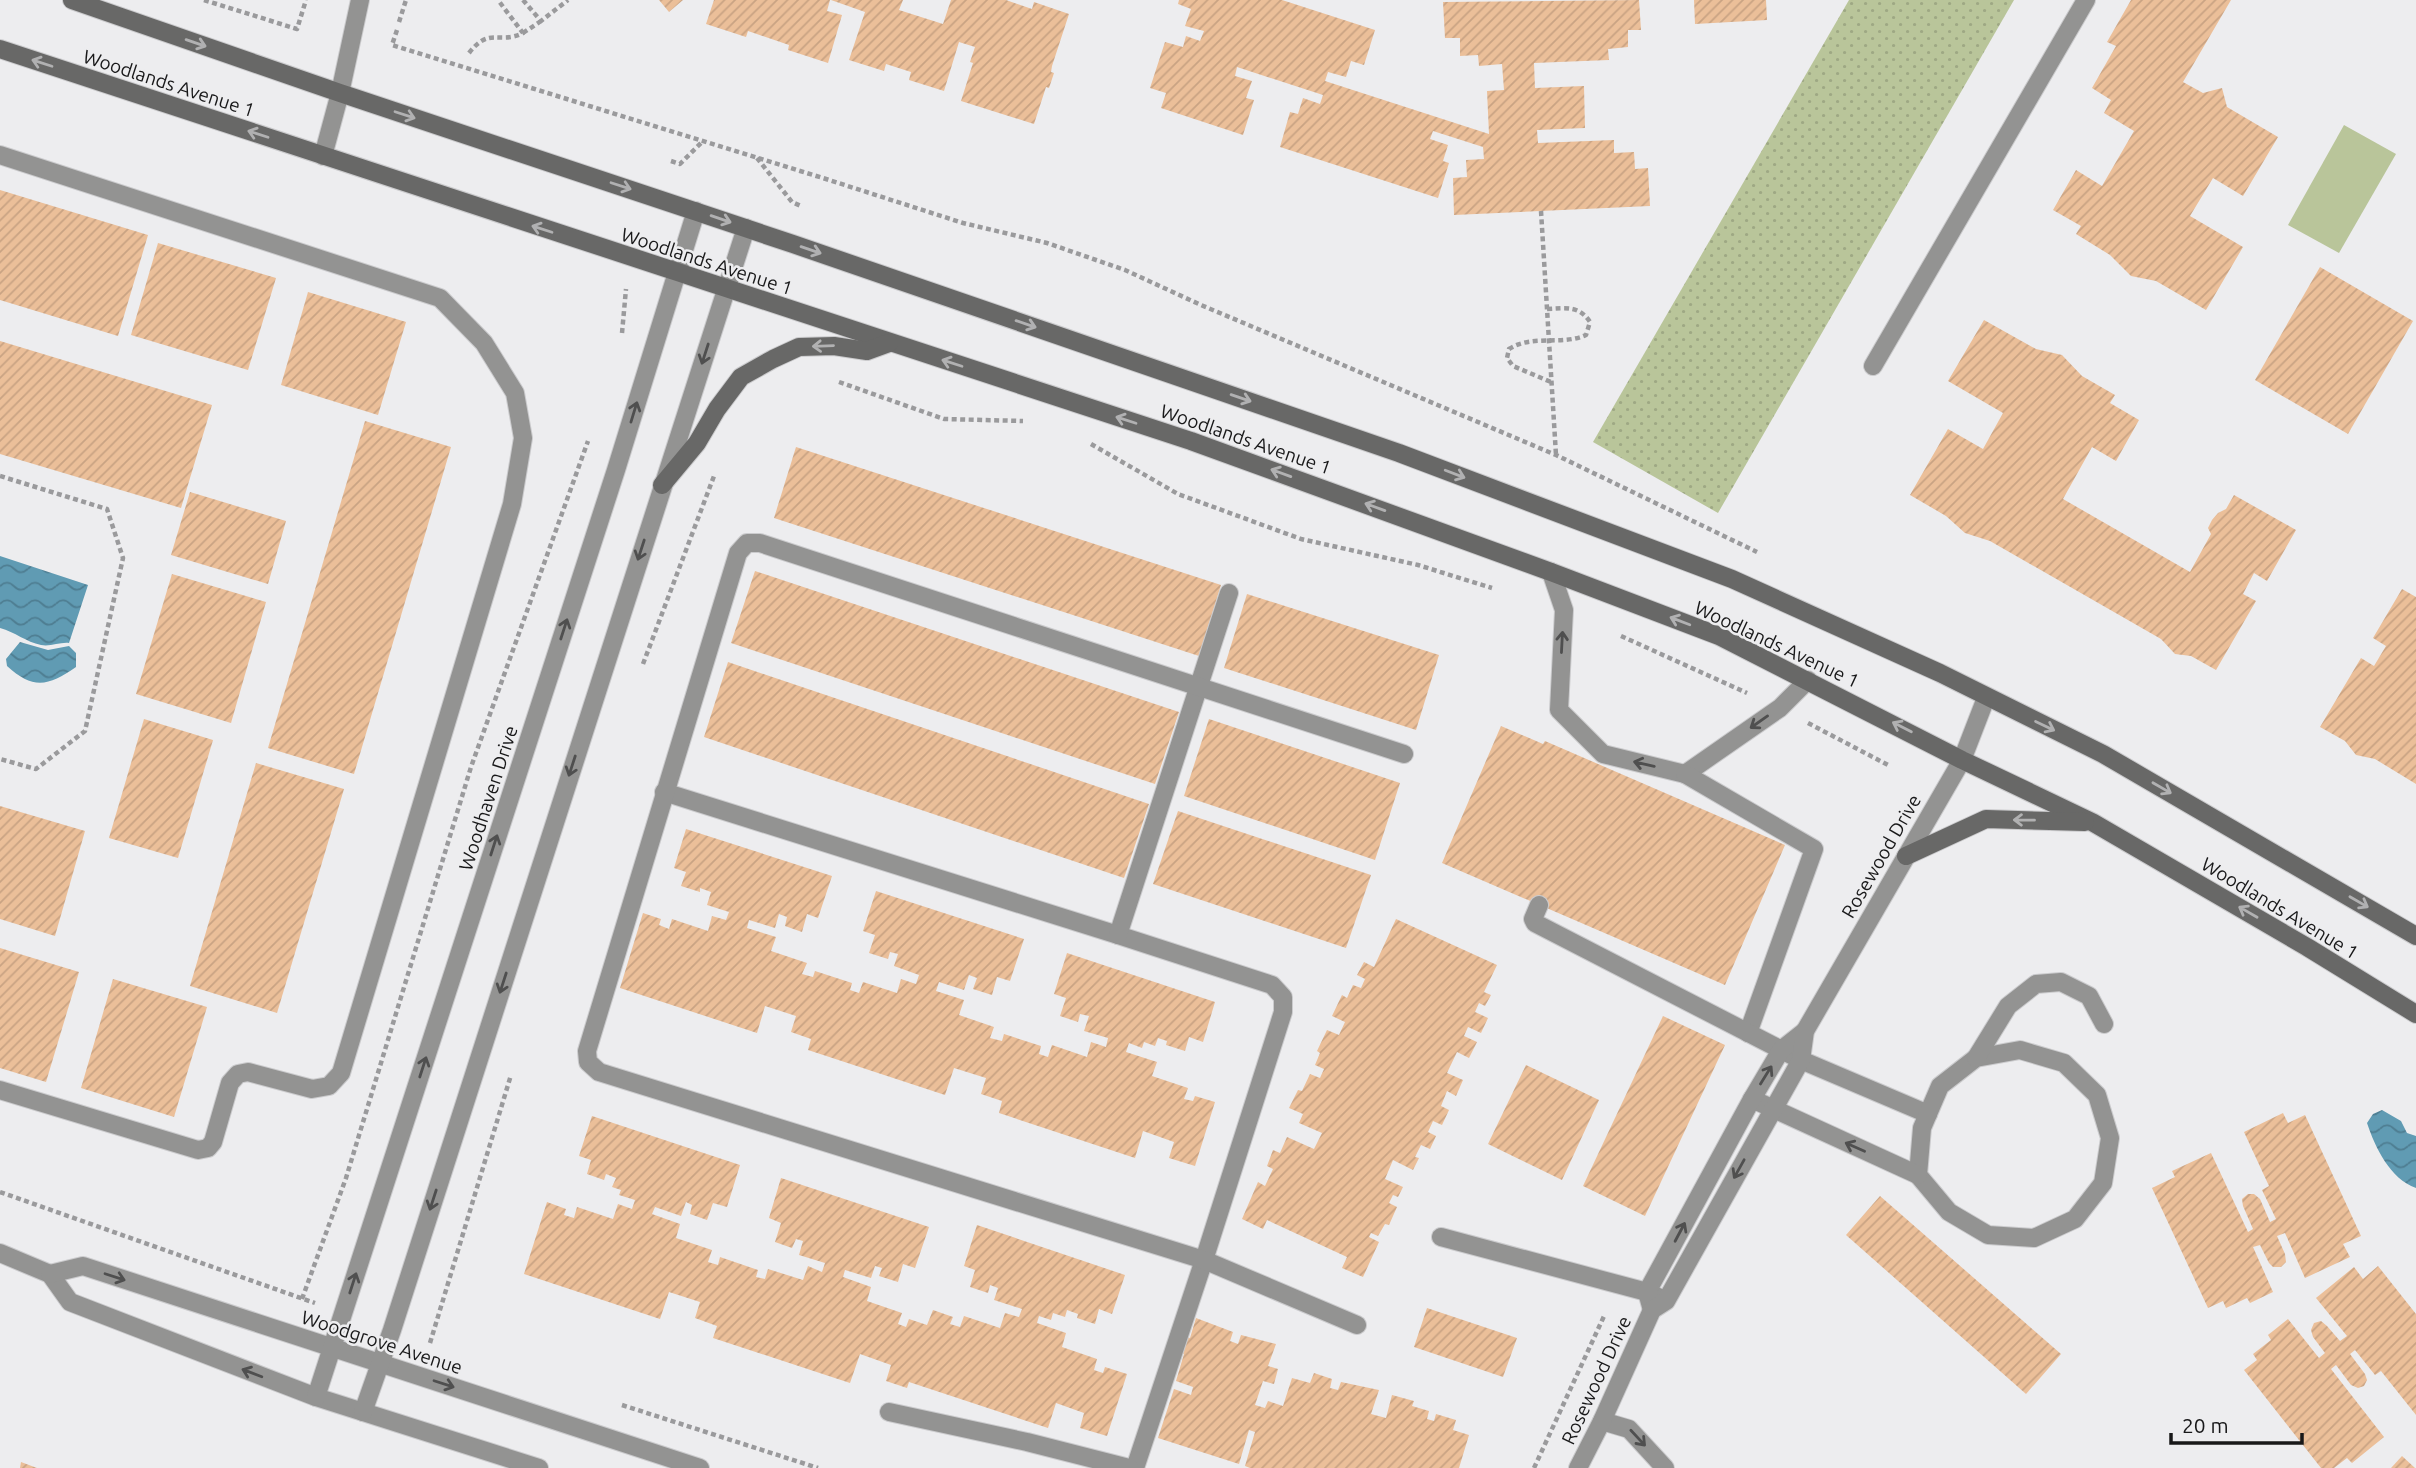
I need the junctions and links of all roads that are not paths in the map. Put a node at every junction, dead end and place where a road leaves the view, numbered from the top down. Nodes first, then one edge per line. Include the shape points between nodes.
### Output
1 (72, 0) edge
2 (360, 0) edge
3 (2086, 0) edge
4 (0, 49) edge
5 (340, 93) junction
6 (0, 155) edge
7 (323, 156) junction
8 (696, 211) junction
9 (746, 228) junction
10 (677, 273) junction
11 (726, 289) junction
12 (889, 343) junction
13 (1873, 366) dead end
14 (662, 485) junction
15 (1551, 572) junction
16 (1229, 593) dead end
17 (1808, 680) junction
18 (1198, 688) junction
19 (1986, 698) junction
20 (1404, 754) dead end
21 (1962, 760) junction
22 (1685, 774) junction
23 (664, 792) junction
24 (2092, 822) junction
25 (1906, 856) junction
26 (1539, 905) dead end
27 (1118, 935) junction
28 (2416, 936) edge
29 (2416, 1014) edge
30 (2104, 1024) dead end
31 (1805, 1031) junction
32 (1748, 1033) junction
33 (1781, 1050) junction
34 (1976, 1058) junction
35 (1801, 1060) junction
36 (0, 1090) edge
37 (1752, 1099) junction
38 (1773, 1110) junction
39 (1928, 1115) junction
40 (1917, 1175) junction
41 (1441, 1237) dead end
42 (0, 1253) edge
43 (1204, 1260) junction
44 (50, 1274) junction
45 (1655, 1301) junction
46 (1357, 1325) dead end
47 (332, 1348) junction
48 (379, 1362) junction
49 (316, 1397) junction
50 (363, 1412) junction
51 (889, 1412) dead end
52 (1602, 1421) junction
53 (1074, 1461) edge
54 (539, 1468) edge
55 (700, 1468) edge
56 (1129, 1468) edge
57 (1135, 1468) edge
58 (1578, 1468) edge
59 (1665, 1468) edge

1 -> 5 main road, Woodlands Avenue 1
2 - 5 street
3 - 13 street
7 -> 4 main road, Woodlands Avenue 1
5 - 7 street
5 -> 8 main road, Woodlands Avenue 1
6 - 36 street via 440,298 484,343 515,393 523,438 512,504 341,1073 329,1086 312,1089 248,1072 238,1074 230,1083 213,1142 198,1150
10 -> 7 main road, Woodlands Avenue 1
8 -> 9 main road, Woodlands Avenue 1
8 - 10 street, Woodhaven Drive
9 - 11 street
9 -> 19 main road, Woodlands Avenue 1 via 1437,467 1732,579
10 - 11 main road, Woodlands Avenue 1
47 -> 10 street, Woodhaven Drive
11 - 12 main road, Woodlands Avenue 1
11 -> 14 street
12 -> 14 main road via 867,351 799,347 741,377
15 -> 12 main road, Woodlands Avenue 1 via 1191,441
14 -> 48 street
17 -> 15 main road, Woodlands Avenue 1 via 1719,636
22 -> 15 street via 1601,760 1559,710 1564,610
16 - 18 street
21 -> 17 main road, Woodlands Avenue 1
17 -> 22 street via 1780,708
18 - 20 street
18 - 23 street via 760,543 747,543 738,553
18 - 27 street
19 - 21 street, Rosewood Drive
19 -> 28 main road, Woodlands Avenue 1 via 2103,754
21 - 24 main road, Woodlands Avenue 1
21 - 25 street, Rosewood Drive
22 - 32 street via 1814,849
23 - 27 street
23 - 43 street via 587,1051 588,1062 599,1072
24 -> 25 main road via 1986,819
29 -> 24 main road, Woodlands Avenue 1
25 - 31 street, Rosewood Drive
26 - 32 street via 1535,923
27 - 43 street via 1272,985 1283,997 1283,1012
30 - 34 street via 2089,996 2062,982 2036,984 2008,1006
31 - 33 street, Rosewood Drive
31 - 35 street, Rosewood Drive
32 - 33 street
33 - 35 street
37 -> 33 street, Rosewood Drive
34 - 39 street via 1940,1086
34 - 40 street via 2020,1049 2064,1063 2096,1095 2110,1138 2102,1184 2075,1219 2034,1238 1988,1235 1949,1212
35 - 38 street, Rosewood Drive
35 - 39 street
37 - 38 street
45 -> 37 street, Rosewood Drive
40 -> 38 street
38 -> 45 street, Rosewood Drive
39 - 40 street via 1922,1128
41 - 45 street via 1619,1284
42 - 44 street
43 - 46 street
43 - 57 street
44 -> 47 street, Woodgrove Avenue via 83,1266
49 -> 44 street via 70,1302
45 - 52 street, Rosewood Drive
47 - 48 street, Woodgrove Avenue
47 - 49 street, Woodhaven Drive
48 - 50 street
48 -> 55 street, Woodgrove Avenue
49 - 50 street
50 - 54 street
51 - 53 street via 1027,1442
52 - 58 street, Rosewood Drive
52 -> 59 street via 1629,1429
53 - 56 street

